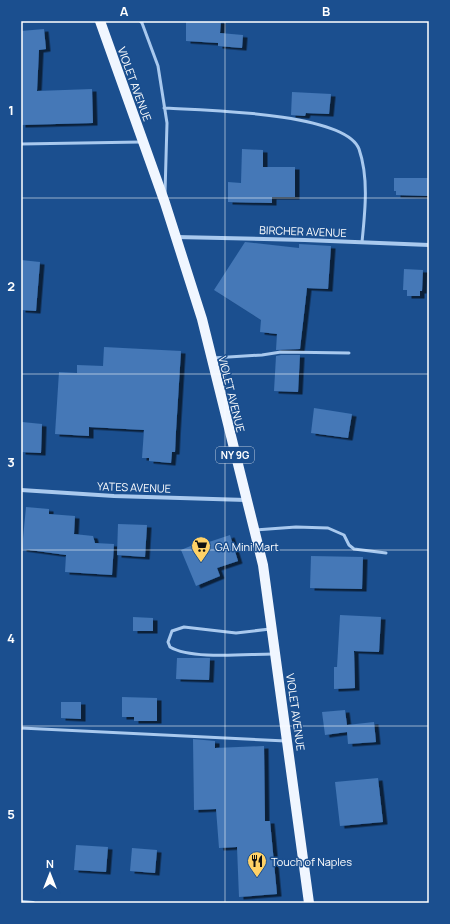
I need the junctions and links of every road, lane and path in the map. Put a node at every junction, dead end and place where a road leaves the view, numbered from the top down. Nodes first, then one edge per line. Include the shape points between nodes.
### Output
1 (100, 21) edge
2 (140, 21) edge
3 (164, 108) junction
4 (143, 142) junction
5 (21, 144) edge
6 (165, 204) junction
7 (176, 237) junction
8 (362, 242) junction
9 (429, 245) edge
10 (349, 353) dead end
11 (211, 358) junction
12 (21, 490) edge
13 (246, 500) junction
14 (254, 530) junction
15 (386, 553) dead end
16 (272, 629) junction
17 (275, 654) junction
18 (21, 728) edge
19 (288, 741) junction
20 (21, 902) edge
21 (33, 903) edge
22 (308, 903) edge

1 - 4 main road, VIOLET AVENUE / NY 9G
2 - 3 lane via 158,66
3 - 6 lane via 167,123
3 - 8 lane via 288,118 322,124 343,134 358,147 364,172
4 - 5 lane
4 - 6 main road, VIOLET AVENUE / NY 9G
6 - 7 main road, VIOLET AVENUE / NY 9G
7 - 8 street, BIRCHER AVENUE
7 - 11 main road, VIOLET AVENUE / NY 9G via 202,319
8 - 9 street, BIRCHER AVENUE
10 - 11 lane via 281,352
11 - 13 main road, VIOLET AVENUE / NY 9G
12 - 13 street, YATES AVENUE
13 - 14 main road, VIOLET AVENUE / NY 9G
14 - 15 lane via 328,528 344,535 354,549
14 - 16 main road, VIOLET AVENUE / NY 9G via 263,566
16 - 17 main road, VIOLET AVENUE / NY 9G
16 - 17 lane via 236,633 184,627 172,631 168,642 176,651 195,655
17 - 19 main road, VIOLET AVENUE / NY 9G
18 - 19 lane
19 - 22 main road, VIOLET AVENUE / NY 9G
20 - 21 street

